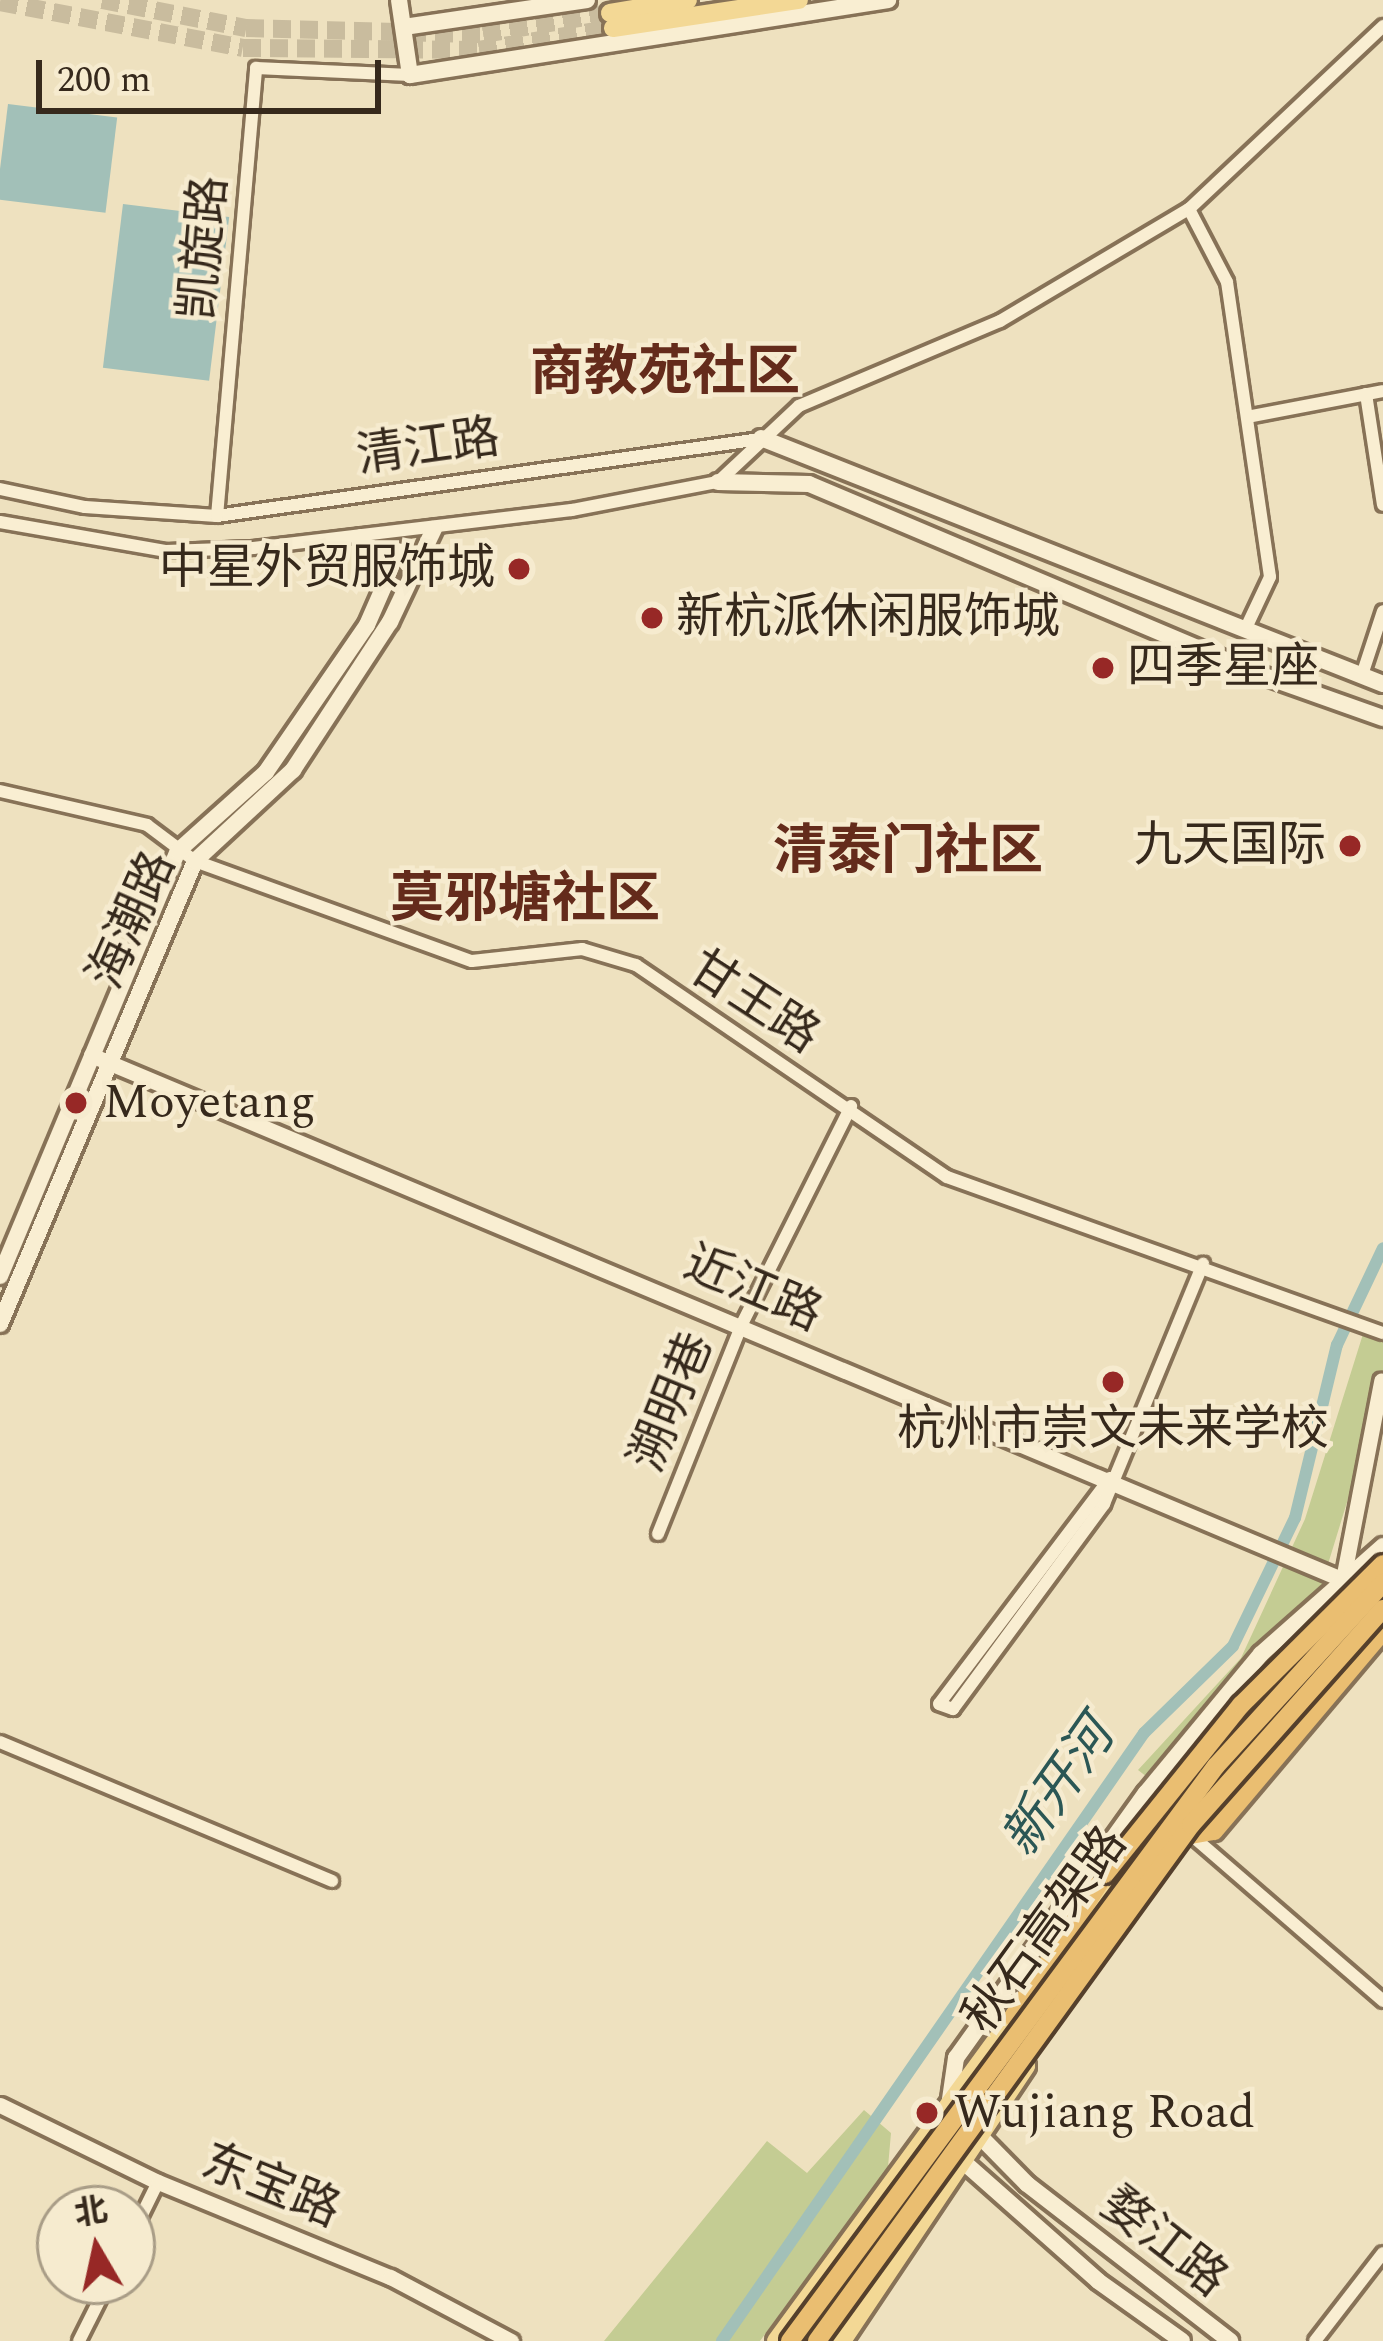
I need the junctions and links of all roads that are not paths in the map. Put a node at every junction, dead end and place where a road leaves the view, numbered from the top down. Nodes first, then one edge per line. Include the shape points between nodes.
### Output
1 (400, 0) edge
2 (587, 0) edge
3 (688, 0) edge
4 (799, 0) edge
5 (888, 0) edge
6 (1383, 26) edge
7 (404, 27) junction
8 (1370, 39) junction
9 (1383, 52) edge
10 (410, 75) junction
11 (1189, 209) junction
12 (1383, 391) edge
13 (1366, 394) junction
14 (1247, 417) junction
15 (761, 438) junction
16 (718, 482) junction
17 (0, 489) edge
18 (1383, 505) edge
19 (217, 516) junction
20 (0, 522) edge
21 (434, 529) junction
22 (362, 537) junction
23 (418, 556) junction
24 (384, 586) junction
25 (1383, 611) edge
26 (1246, 628) junction
27 (1362, 676) junction
28 (1383, 684) edge
29 (1383, 718) edge
30 (0, 791) edge
31 (186, 856) junction
32 (91, 1055) junction
33 (111, 1064) junction
34 (851, 1106) junction
35 (1203, 1264) junction
36 (0, 1276) edge
37 (0, 1324) edge
38 (741, 1326) junction
39 (1383, 1333) edge
40 (1381, 1381) edge
41 (1110, 1478) junction
42 (658, 1534) dead end
43 (1383, 1546) edge
44 (1383, 1565) edge
45 (1343, 1574) junction
46 (1383, 1583) edge
47 (1360, 1590) junction
48 (1381, 1606) edge
49 (1383, 1631) edge
50 (0, 1742) edge
51 (1146, 1793) junction
52 (1167, 1812) junction
53 (1191, 1835) junction
54 (332, 1881) dead end
55 (1383, 2001) edge
56 (1013, 2017) junction
57 (0, 2105) edge
58 (948, 2105) junction
59 (932, 2134) junction
60 (982, 2137) junction
61 (967, 2165) junction
62 (158, 2182) junction
63 (156, 2186) edge
64 (1383, 2253) edge
65 (97, 2305) edge
66 (487, 2325) junction
67 (79, 2341) edge
68 (474, 2341) edge
69 (511, 2341) edge
70 (776, 2341) edge
71 (790, 2341) edge
72 (817, 2341) edge
73 (842, 2341) edge
74 (1182, 2341) edge
75 (1230, 2341) edge
76 (1315, 2341) edge

1 - 7 main road
2 - 7 main road
3 - 4 main road via 611,20
5 - 10 main road
6 - 8 street
7 - 10 main road
8 - 9 street
8 - 11 street
10 - 19 street, 凯旋路 via 256,68
11 - 14 street via 1227,282
11 - 15 street via 1000,321 799,406
12 - 13 street
13 - 14 street
13 - 18 street
14 - 26 street via 1270,577
15 - 16 street
15 - 19 street, 清江路
15 - 26 main road, 清江路
16 - 21 street, 清江路
16 - 29 main road, 清江路 via 809,484
17 - 19 street, 清江路 via 85,507
20 - 22 street, 清江路 via 166,551
21 - 22 street, 清江路
21 - 23 main road, 海潮路
22 - 24 main road
23 - 24 main road via 397,551
23 - 31 main road, 海潮路 via 390,622 292,770
24 - 31 main road, 海潮路 via 367,625 266,772
25 - 27 street
26 - 27 main road, 清江路
27 - 28 main road, 清江路
30 - 31 street, 甘王路 via 147,825
31 - 32 main road, 海潮路
31 - 33 main road, 海潮路
31 - 34 street, 甘王路 via 472,961 564,948 636,965 722,1029
32 - 33 street, 近江路
32 - 36 main road, 海潮路
33 - 37 main road, 海潮路
33 - 38 street, 近江路
34 - 35 street, 甘王路 via 947,1177
34 - 38 street, 溯明巷
35 - 39 street, 甘王路
35 - 41 street
38 - 41 street, 近江路
38 - 42 street, 溯明巷
40 - 45 street
41 - 41 street via 1084,1504 939,1704 953,1709 1104,1504
41 - 45 street, 近江路
43 - 45 main road
44 - 47 main road
44 - 56 highway, bridge via 1241,1705 1105,1874
45 - 47 street, 近江路
45 - 51 main road via 1261,1654
46 - 71 highway, 秋石高架路, bridge via 1256,1717 1179,1814
47 - 48 street, 近江路
47 - 52 main road
48 - 53 main road via 1241,1761
48 - 72 highway, 秋石高架路, bridge via 1191,1826
49 - 53 highway via 1214,1831
50 - 54 street
51 - 52 street
51 - 58 main road via 956,2058
52 - 53 street
52 - 56 main road
53 - 55 street
53 - 60 main road
56 - 58 main road
57 - 62 street, 东宝路
58 - 59 main road
58 - 60 main road, 婺江路
59 - 61 main road, 婺江路
59 - 70 main road
60 - 61 main road
60 - 75 main road, 婺江路 via 1120,2261
61 - 73 main road
61 - 74 main road, 婺江路 via 1098,2281
62 - 63 street
62 - 66 street, 东宝路
64 - 76 street
65 - 67 street
66 - 68 street
66 - 69 street, 东宝路

